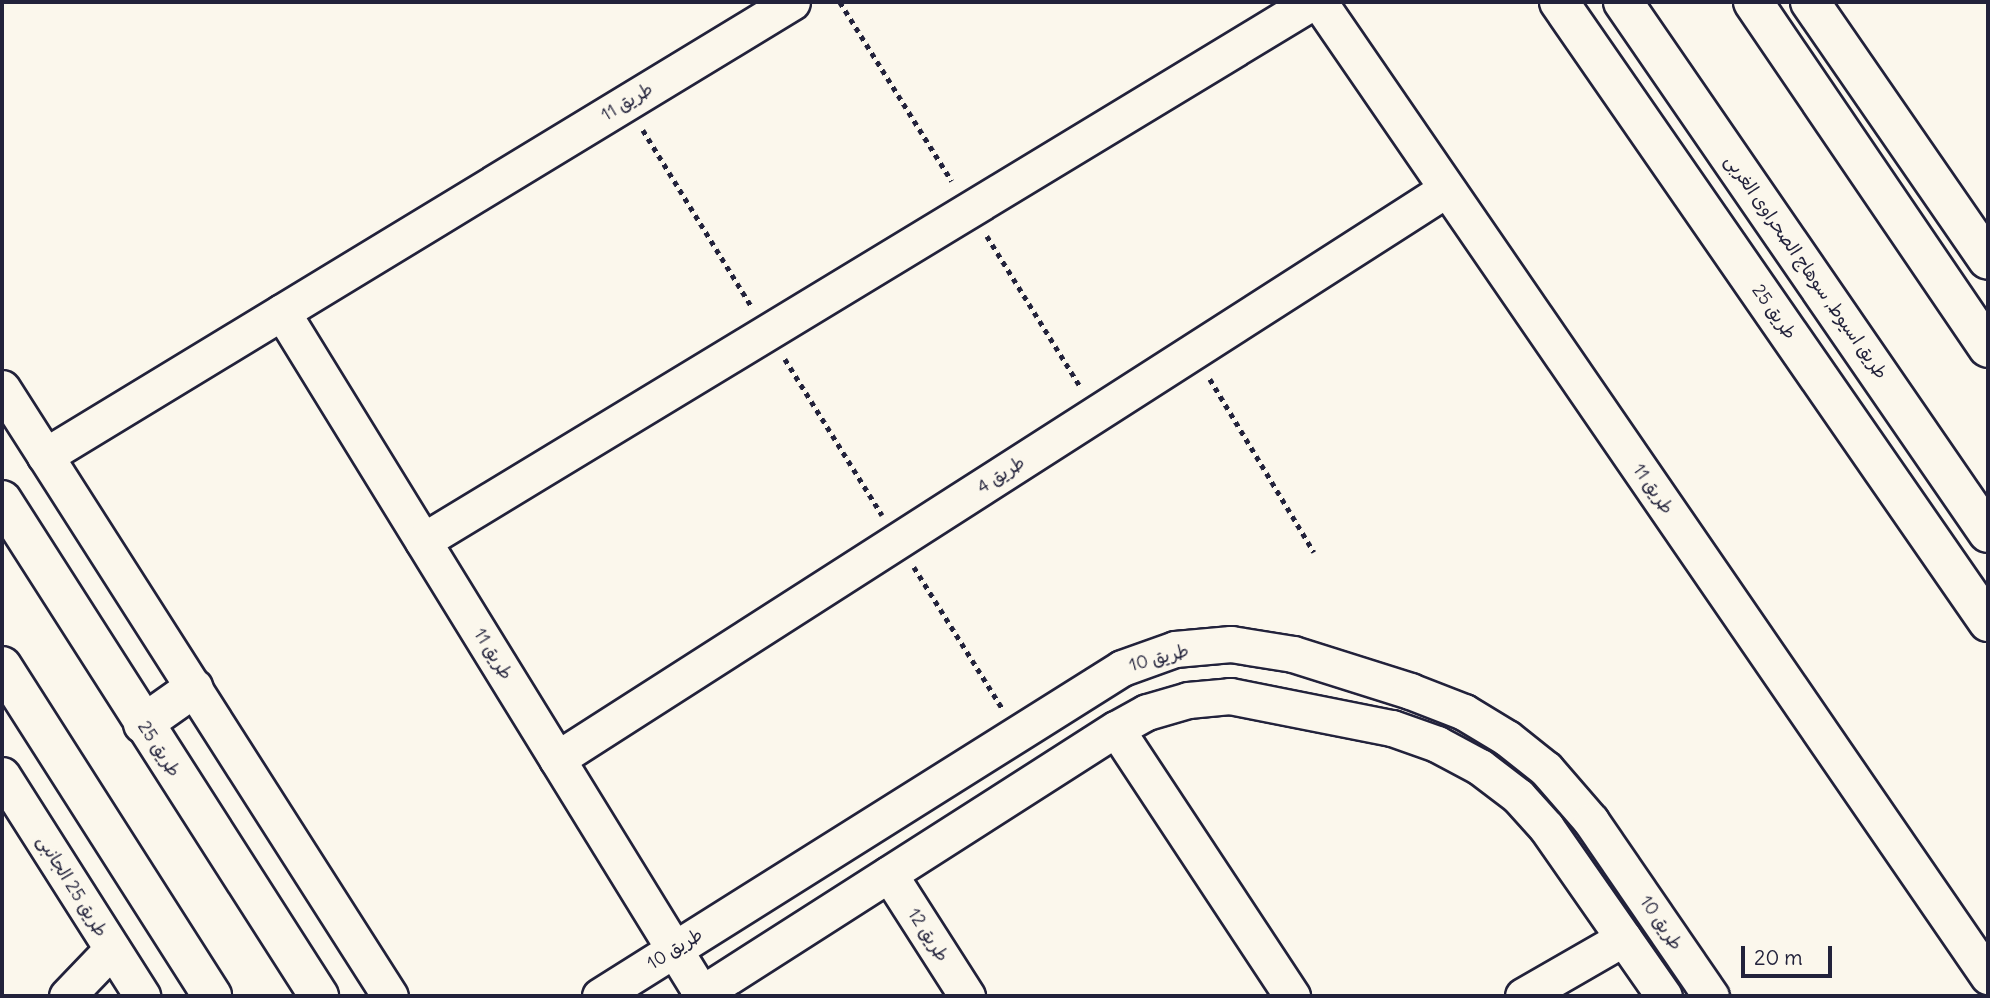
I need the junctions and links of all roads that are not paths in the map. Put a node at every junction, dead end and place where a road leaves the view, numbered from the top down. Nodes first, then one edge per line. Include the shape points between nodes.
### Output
1 (792, 2) edge
2 (1312, 2) edge
3 (1319, 2) edge
4 (1559, 2) edge
5 (1623, 2) edge
6 (1753, 2) edge
7 (1810, 2) edge
8 (1445, 190) junction
9 (1988, 260) edge
10 (282, 312) junction
11 (1988, 348) edge
12 (2, 388) edge
13 (45, 456) junction
14 (2, 500) edge
15 (1988, 533) edge
16 (424, 541) junction
17 (1988, 622) edge
18 (2, 668) edge
19 (1122, 668) junction
20 (194, 688) junction
21 (1147, 712) junction
22 (142, 724) junction
23 (1116, 729) junction
24 (557, 759) junction
25 (1546, 769) junction
26 (2, 775) edge
27 (1518, 796) junction
28 (889, 874) junction
29 (1624, 938) junction
30 (112, 949) junction
31 (675, 950) junction
32 (1988, 976) edge
33 (67, 996) edge
34 (142, 996) edge
35 (212, 996) edge
36 (319, 996) edge
37 (390, 996) edge
38 (600, 996) edge
39 (701, 996) edge
40 (967, 996) edge
41 (1292, 996) edge
42 (1523, 996) edge
43 (1664, 996) edge
44 (1711, 996) edge

1 - 10 street, طريق 11
2 - 16 street
3 - 8 street, طريق 11
4 - 17 street, طريق 25
5 - 15 street, طريق اسيوط, سوهاج الصحراوى الغربى
6 - 11 street
7 - 9 street
8 - 24 street, طريق 4
8 - 32 street, طريق 11
10 - 13 street, طريق 11
10 - 16 street, طريق 11
12 - 13 street
13 - 20 street
14 - 22 street, طريق 25
16 - 24 street, طريق 11
18 - 35 street
19 - 21 street
19 - 25 street, طريق 10 via 1175,649 1231,644 1293,654 1464,712
19 - 31 street, طريق 10
20 - 22 street
20 - 37 street
21 - 23 street
21 - 27 street via 1230,696 1339,716 1437,744 1480,767
22 - 36 street, طريق 25
23 - 28 street
23 - 41 street
24 - 31 street, طريق 11
25 - 27 street
25 - 44 street, طريق 10 via 1591,821
26 - 30 street, طريق 25 الجانبى
27 - 29 street via 1546,827
28 - 39 street
28 - 40 street, طريق 12
29 - 42 street
29 - 43 street
30 - 33 street
30 - 34 street, طريق 25 الجانبى
31 - 38 street, طريق 10
31 - 39 street, طريق 11

